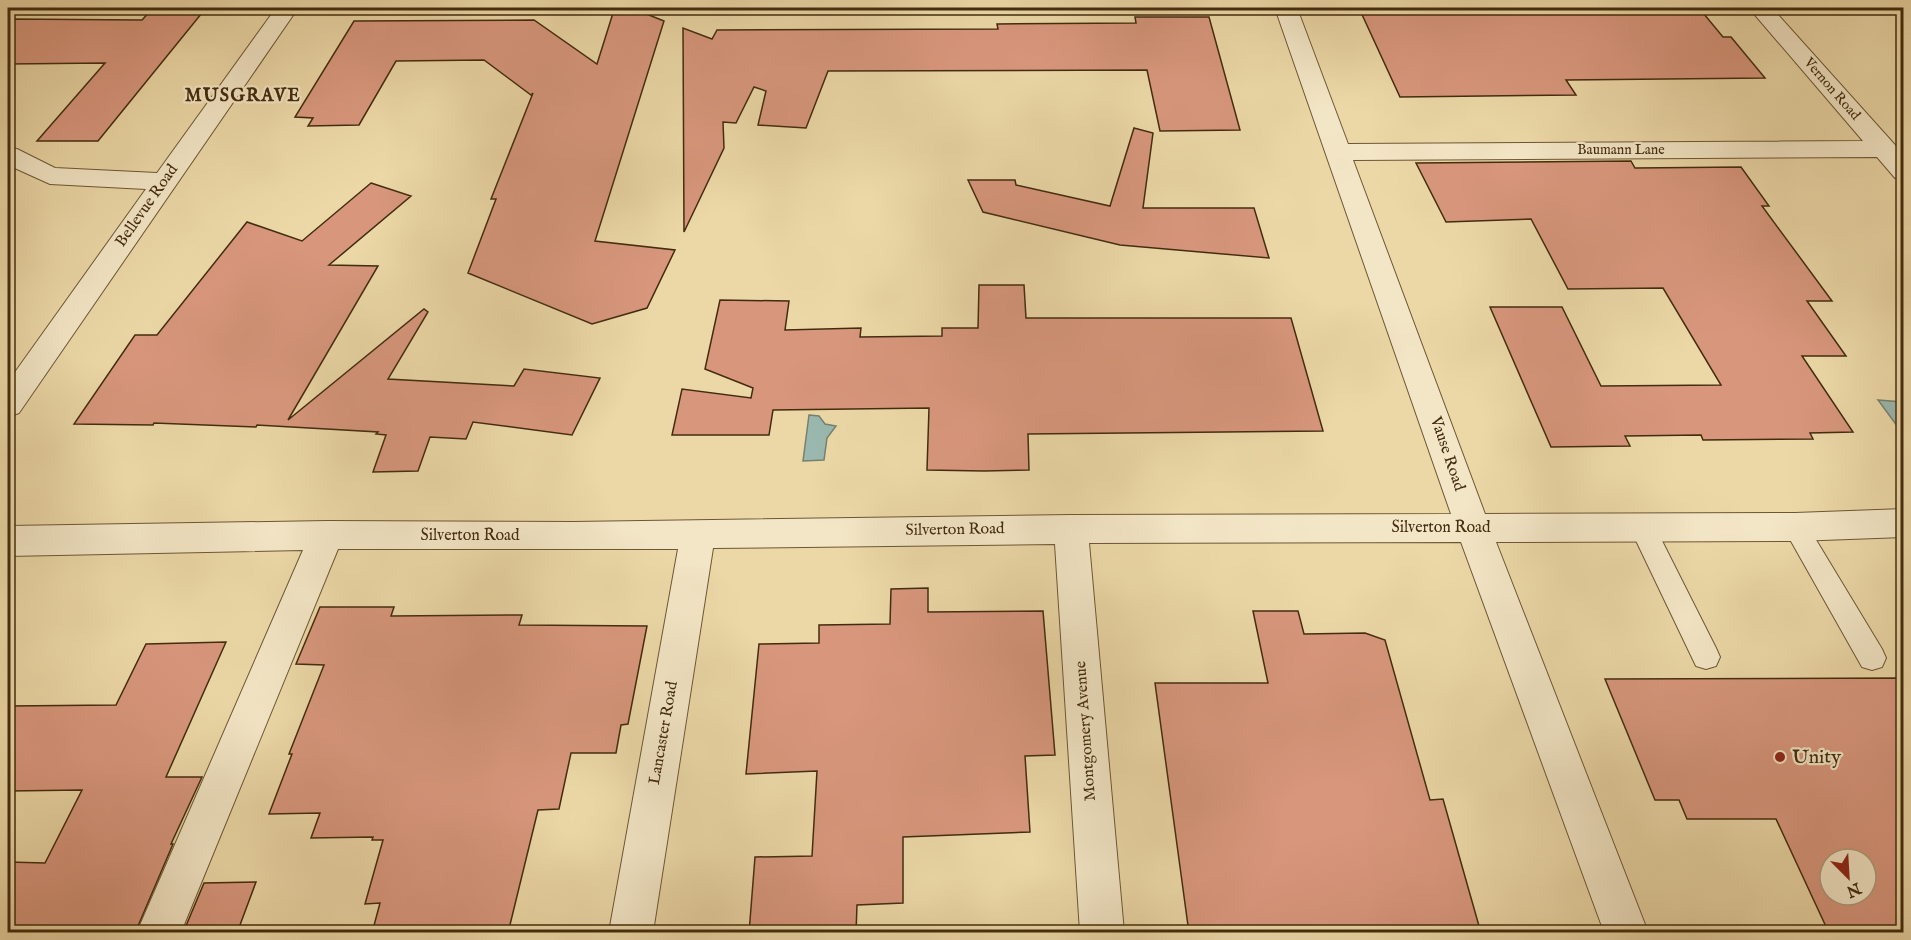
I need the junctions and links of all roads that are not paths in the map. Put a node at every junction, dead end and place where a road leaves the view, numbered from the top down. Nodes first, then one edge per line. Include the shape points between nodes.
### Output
1 (288, 8) edge
2 (1286, 8) edge
3 (1760, 8) edge
4 (1894, 149) edge
5 (1339, 152) junction
6 (8, 155) edge
7 (1904, 172) edge
8 (165, 182) junction
9 (8, 405) edge
10 (1904, 523) edge
11 (1795, 527) junction
12 (1473, 528) junction
13 (1643, 528) junction
14 (1071, 529) junction
15 (698, 533) junction
16 (327, 535) junction
17 (8, 541) edge
18 (1706, 657) dead end
19 (1872, 658) dead end
20 (159, 933) edge
21 (631, 933) edge
22 (1102, 933) edge
23 (1626, 933) edge

1 - 8 street, Bellevue Road
2 - 5 street, Vause Road
3 - 4 street, Vernon Road
4 - 5 street, Baumann Lane
4 - 7 street, Vernon Road
5 - 12 street, Vause Road
6 - 8 street via 50,176
8 - 9 street, Bellevue Road
10 - 11 street, Silverton Road
11 - 13 street, Silverton Road
11 - 19 lane
12 - 13 street, Silverton Road
12 - 14 street, Silverton Road
12 - 23 street, Vause Road
13 - 18 lane
14 - 15 street, Silverton Road
14 - 22 street, Montgomery Avenue
15 - 16 street, Silverton Road
15 - 21 street, Lancaster Road
16 - 17 street, Silverton Road
16 - 20 street

